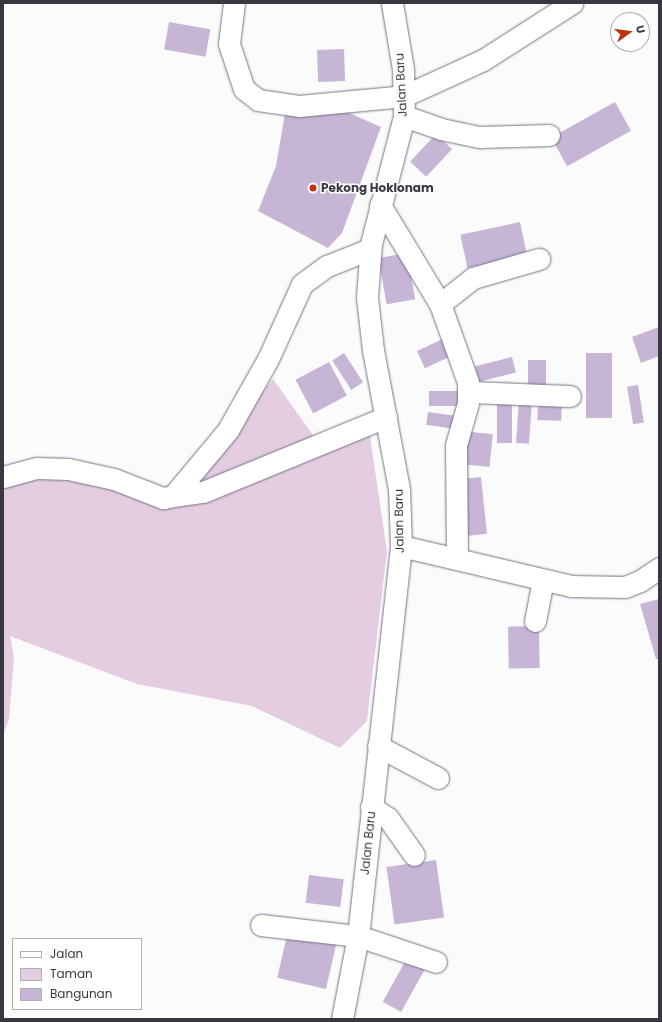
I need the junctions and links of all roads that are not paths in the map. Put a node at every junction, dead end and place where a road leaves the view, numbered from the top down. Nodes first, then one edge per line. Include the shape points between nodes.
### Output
1 (234, 3) edge
2 (392, 3) edge
3 (572, 3) edge
4 (404, 106) junction
5 (549, 135) dead end
6 (380, 205) junction
7 (370, 249) junction
8 (539, 259) dead end
9 (440, 304) junction
10 (469, 392) junction
11 (570, 396) dead end
12 (386, 417) junction
13 (3, 477) edge
14 (173, 496) junction
15 (401, 546) junction
16 (457, 558) junction
17 (656, 577) edge
18 (544, 580) junction
19 (535, 620) dead end
20 (378, 746) junction
21 (438, 778) dead end
22 (371, 807) junction
23 (414, 855) dead end
24 (261, 925) dead end
25 (358, 936) junction
26 (436, 962) dead end
27 (342, 1019) edge

1 - 4 street via 229,44 244,89 258,100 299,106
2 - 4 street, Jalan Baru via 402,69
3 - 4 street via 483,60
4 - 5 street via 441,129 480,137
4 - 6 street, Jalan Baru via 400,142
6 - 7 street, Jalan Baru
6 - 9 street
7 - 12 street, Jalan Baru via 368,310
7 - 14 street via 327,266 302,284 268,359 228,430
8 - 9 street via 473,278
9 - 10 street via 458,350
10 - 11 street
10 - 16 street via 456,445
12 - 14 street via 203,492
12 - 15 street, Jalan Baru via 400,489
13 - 14 street via 37,468 68,469 114,479 163,498
15 - 16 street
15 - 20 street, Jalan Baru
16 - 18 street
17 - 18 street via 634,585 605,588
18 - 19 street
20 - 21 street
20 - 22 street, Jalan Baru
22 - 23 street via 388,818
22 - 25 street, Jalan Baru
24 - 25 street
25 - 26 street
25 - 27 street, Jalan Baru

